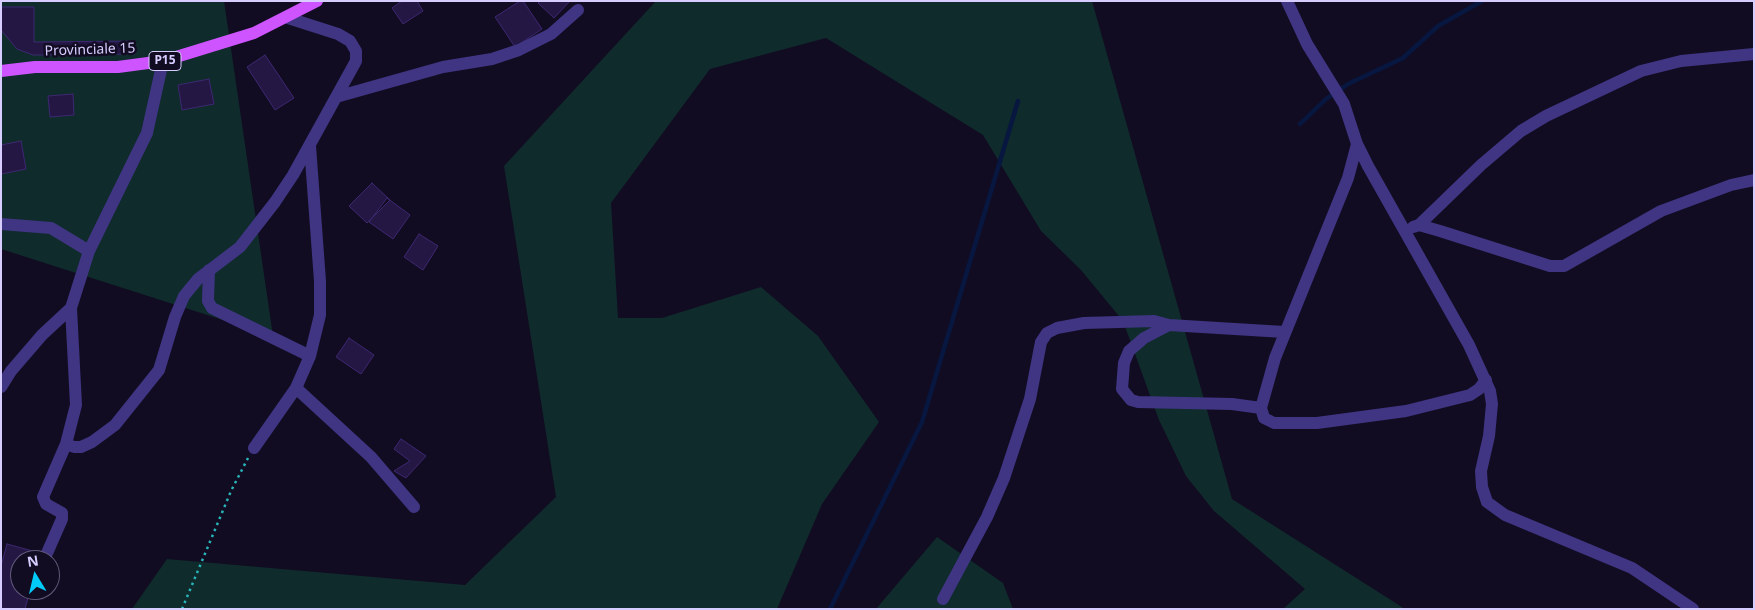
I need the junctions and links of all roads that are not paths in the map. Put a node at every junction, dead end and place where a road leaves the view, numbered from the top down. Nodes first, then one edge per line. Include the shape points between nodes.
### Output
1 (317, 1) edge
2 (1287, 1) edge
3 (578, 10) dead end
4 (288, 18) junction
5 (1754, 54) edge
6 (163, 61) junction
7 (1, 71) edge
8 (336, 97) junction
9 (1357, 144) junction
10 (310, 146) junction
11 (1754, 180) edge
12 (1, 224) edge
13 (1419, 226) junction
14 (1402, 227) junction
15 (89, 250) junction
16 (209, 270) junction
17 (71, 308) junction
18 (1169, 324) junction
19 (1284, 332) junction
20 (310, 356) junction
21 (1486, 380) junction
22 (1, 387) edge
23 (296, 388) junction
24 (1261, 408) junction
25 (66, 444) junction
26 (254, 448) road end
27 (414, 507) dead end
28 (48, 550) edge
29 (942, 599) dead end
30 (1693, 609) edge

1 - 4 main road, Provinciale 15 / P15
2 - 9 street via 1307,44 1344,104
3 - 8 street via 551,34 520,50 492,59 443,66
4 - 6 main road, Provinciale 15 / P15 via 254,34
4 - 8 street via 350,41 356,51 356,61
5 - 13 street via 1681,61 1640,71 1546,116 1481,165
6 - 7 main road, Provinciale 15 / P15 via 118,67 35,67
6 - 15 street via 147,133
8 - 10 street
9 - 14 street
9 - 19 street via 1325,238
10 - 16 street via 254,229 240,246
10 - 20 street via 320,281 320,316
11 - 13 street via 1661,211 1564,266 1550,266
12 - 15 street via 51,228
13 - 14 street
14 - 21 street
15 - 17 street
16 - 20 street via 208,301 212,308
16 - 25 street via 184,296 159,370 140,396 115,425 92,442 81,447
17 - 22 street via 42,335
17 - 25 street via 76,405
18 - 19 street
18 - 24 street via 1129,351 1124,363 1122,388 1131,400
18 - 29 street via 1154,321 1084,323 1047,333 1041,342 1030,399 1004,478 987,517
19 - 24 street
20 - 23 street
21 - 24 street via 1479,390 1461,397 1406,411 1317,423 1274,423 1264,418
21 - 30 street via 1492,404 1481,471 1487,502 1505,514 1632,568
23 - 26 street
23 - 27 street via 372,457
25 - 28 street via 43,497 46,504 62,513

